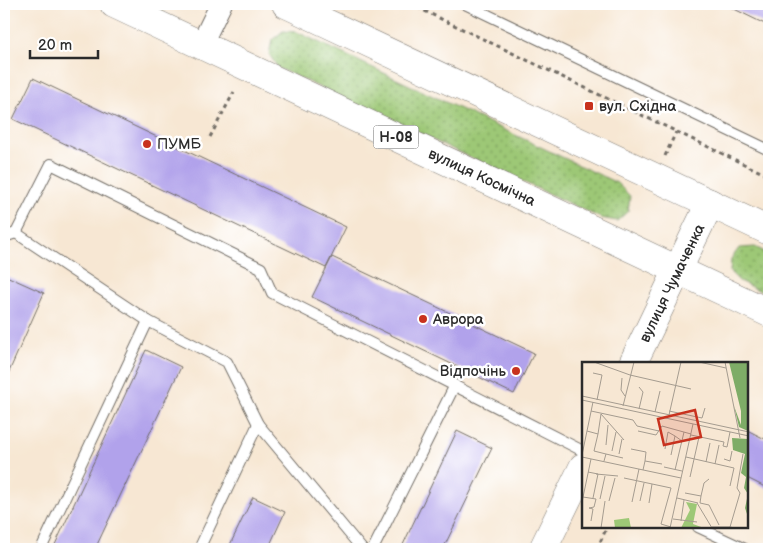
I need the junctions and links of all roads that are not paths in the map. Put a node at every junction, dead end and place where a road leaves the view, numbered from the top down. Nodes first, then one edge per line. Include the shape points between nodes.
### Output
1 (114, 4) edge
2 (221, 4) edge
3 (286, 4) edge
4 (465, 4) edge
5 (201, 45) junction
6 (769, 150) edge
7 (710, 203) junction
8 (769, 231) edge
9 (16, 233) junction
10 (4, 236) edge
11 (678, 270) junction
12 (769, 313) edge
13 (148, 321) junction
14 (633, 362) edge
15 (455, 385) junction
16 (258, 424) junction
17 (582, 465) edge
18 (700, 528) edge
19 (740, 548) edge
20 (41, 549) edge
21 (199, 549) edge
22 (362, 549) edge
23 (373, 549) edge
24 (543, 549) edge

1 - 5 main road, вулиця Космічна / Н-08
2 - 5 street
3 - 7 main road
4 - 6 lane
5 - 11 main road, вулиця Космічна / Н-08
7 - 8 main road
7 - 11 main road, вулиця Чумаченка
9 - 10 lane
9 - 13 lane
9 - 15 lane via 51,164 261,268 272,293
11 - 12 main road, вулиця Космічна / Н-08
11 - 14 main road, вулиця Чумаченка
13 - 16 lane via 227,362
13 - 20 lane
15 - 17 lane
15 - 23 lane
16 - 21 lane
16 - 22 lane
17 - 24 main road
18 - 19 lane

